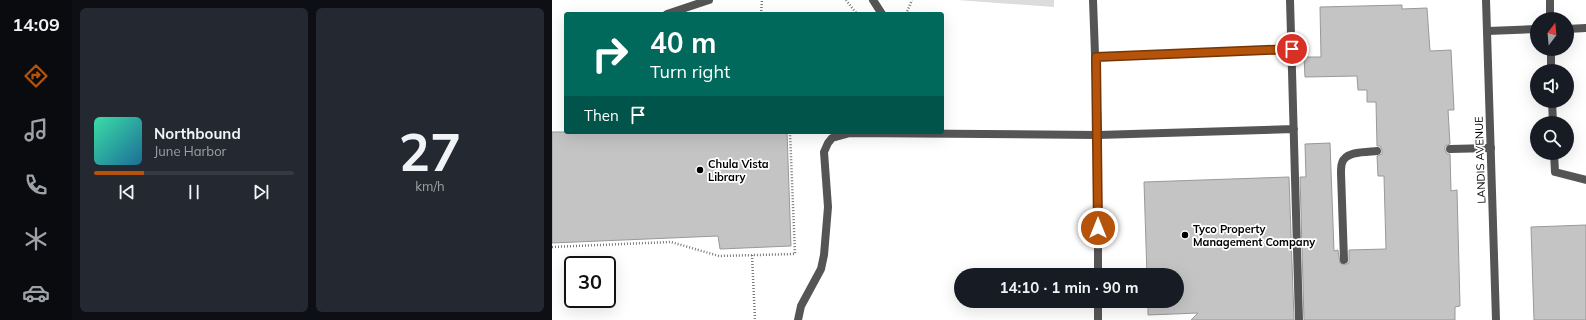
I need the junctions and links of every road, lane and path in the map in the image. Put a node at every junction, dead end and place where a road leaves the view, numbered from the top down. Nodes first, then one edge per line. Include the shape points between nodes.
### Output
1 (709, 0) edge
2 (762, 0) edge
3 (846, 0) edge
4 (873, 0) edge
5 (912, 0) edge
6 (1093, 0) edge
7 (1290, 0) edge
8 (1486, 0) edge
9 (1550, 0) edge
10 (673, 12) edge
11 (761, 12) edge
12 (855, 12) edge
13 (881, 12) edge
14 (907, 12) edge
15 (1550, 12) edge
16 (1574, 28) edge
17 (1586, 28) edge
18 (1530, 29) edge
19 (1488, 31) junction
20 (1292, 49) junction
21 (1096, 57) junction
22 (1294, 129) junction
23 (944, 133) edge
24 (790, 134) edge
25 (844, 134) edge
26 (1098, 135) junction
27 (1491, 148) junction
28 (1450, 149) dead end
29 (1377, 151) dead end
30 (1554, 160) edge
31 (1586, 180) edge
32 (552, 247) edge
33 (752, 255) junction
34 (1344, 260) dead end
35 (1098, 268) edge
36 (1098, 308) edge
37 (755, 320) edge
38 (798, 320) edge
39 (1098, 320) edge
40 (1299, 320) edge
41 (1496, 320) edge

1 - 10 street
2 - 11 path
3 - 12 path
4 - 13 street
5 - 14 path
6 - 21 street
7 - 20 street
8 - 19 street, LANDIS AVENUE
9 - 15 street
16 - 17 street
18 - 19 street
19 - 27 street, LANDIS AVENUE
20 - 21 street
20 - 22 street
21 - 26 street
22 - 26 street
22 - 40 street
23 - 26 street
24 - 33 path via 795,254
25 - 38 street via 832,138 824,152 828,207 824,254 821,269 801,306
26 - 35 street
27 - 28 street
27 - 41 street, LANDIS AVENUE
29 - 34 street via 1346,156 1342,162
30 - 31 street via 1555,172
32 - 33 path via 671,242 719,256
33 - 37 path
36 - 39 street

